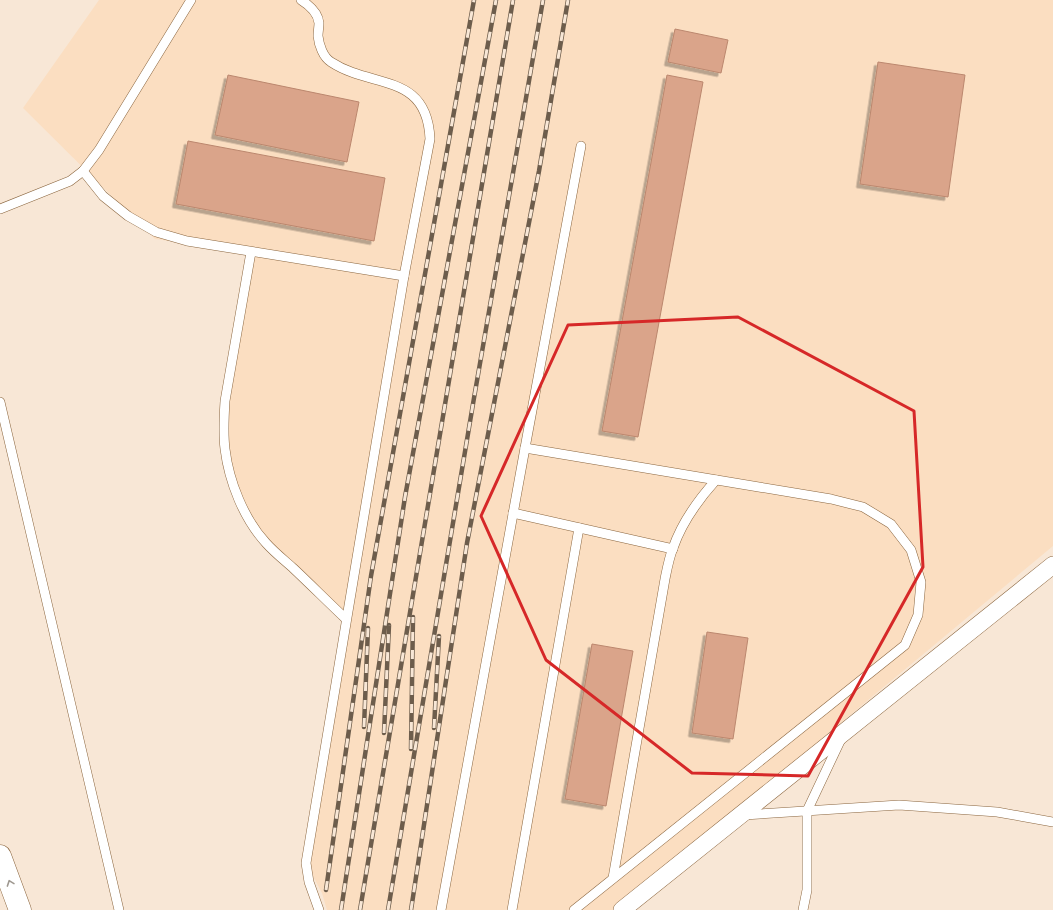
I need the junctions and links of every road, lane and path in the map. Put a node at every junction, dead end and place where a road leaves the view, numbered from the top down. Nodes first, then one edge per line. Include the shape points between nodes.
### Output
1 (191, 0) edge
2 (301, 0) edge
3 (581, 146) dead end
4 (83, 171) junction
5 (0, 209) edge
6 (252, 252) junction
7 (404, 276) junction
8 (0, 402) edge
9 (525, 448) junction
10 (716, 480) junction
11 (513, 513) junction
12 (579, 528) junction
13 (673, 549) junction
14 (1053, 565) edge
15 (346, 619) junction
16 (844, 732) junction
17 (807, 811) junction
18 (741, 815) junction
19 (1053, 822) edge
20 (0, 856) edge
21 (613, 878) junction
22 (20, 910) edge
23 (119, 910) edge
24 (319, 910) edge
25 (441, 910) edge
26 (512, 910) edge
27 (574, 910) edge
28 (622, 910) edge
29 (803, 910) edge

1 - 4 lane via 99,150
2 - 7 lane via 313,10 319,22 321,50 329,61 340,68 397,86 409,93 426,113 430,139
3 - 9 lane
4 - 5 lane via 70,181
4 - 6 lane via 104,196 123,212 156,232 187,242
6 - 7 lane
6 - 15 lane via 225,400 225,450 230,475 244,510 266,543
7 - 15 lane
8 - 23 lane
9 - 10 lane
9 - 11 lane
10 - 13 lane via 691,512
10 - 21 lane via 831,499 863,507 891,524 911,550 921,582 918,615 905,645
11 - 12 lane
11 - 25 lane
12 - 13 lane
12 - 26 lane
13 - 21 lane via 665,579
14 - 16 street
15 - 24 lane via 306,863 309,882
16 - 17 lane
16 - 18 street
17 - 18 lane
17 - 19 lane via 899,805 997,812
17 - 29 lane via 807,890
18 - 28 street
22 -> 20 highway
21 - 27 lane

